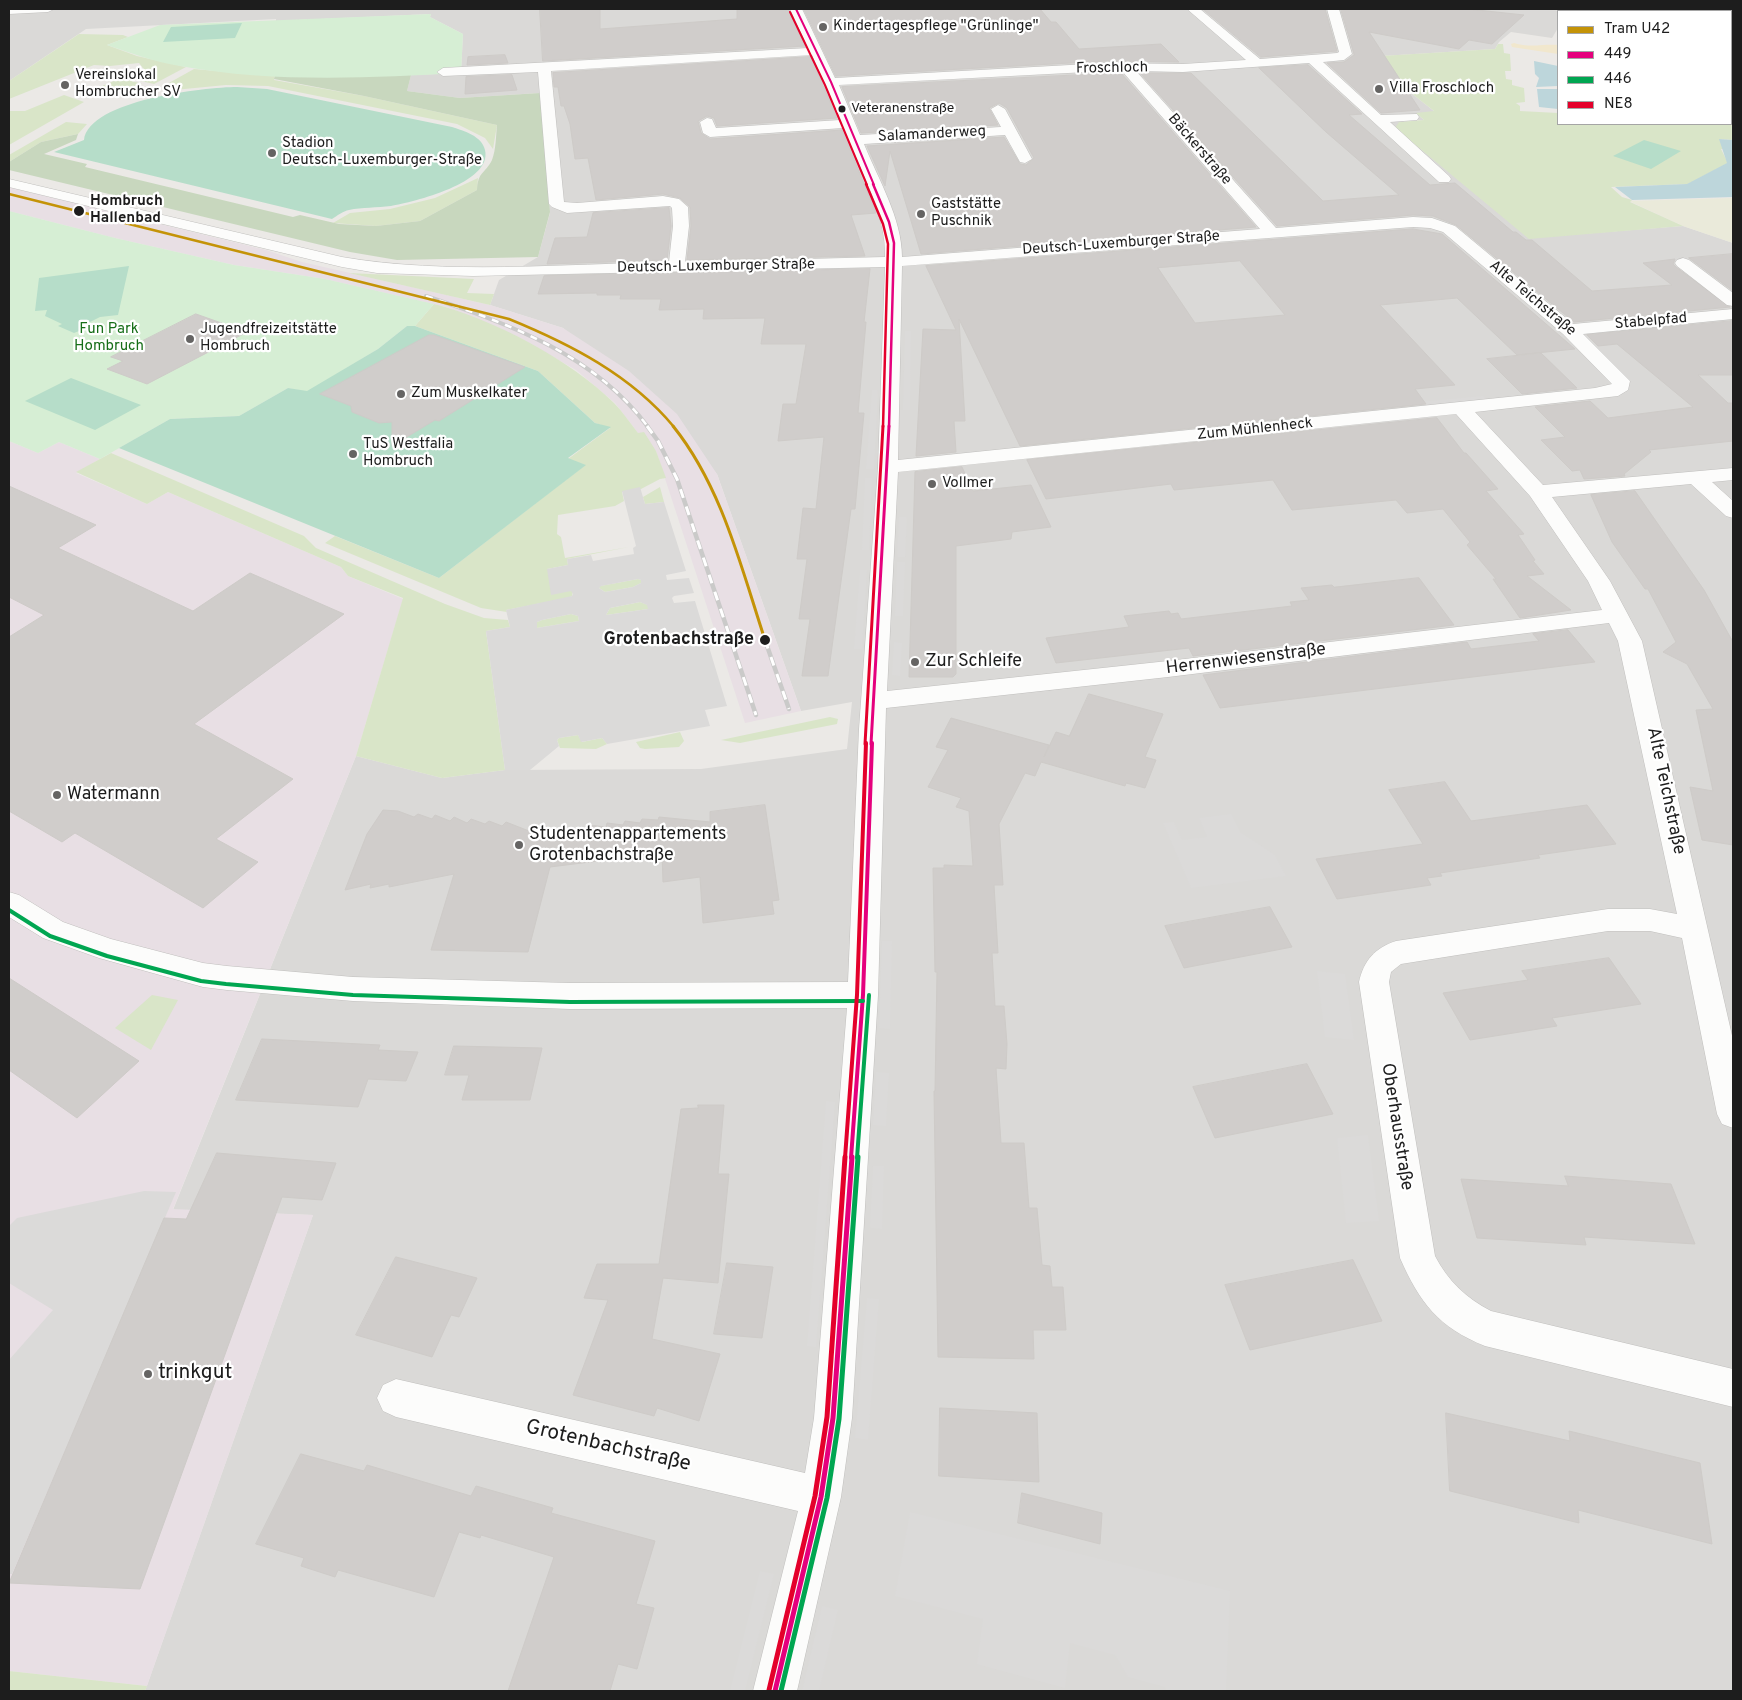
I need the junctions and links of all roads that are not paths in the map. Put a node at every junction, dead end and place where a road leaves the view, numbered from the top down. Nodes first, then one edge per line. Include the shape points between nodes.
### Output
1 (48, 9) edge
2 (796, 9) edge
3 (1193, 9) edge
4 (1333, 9) edge
5 (9, 11) edge
6 (817, 50) junction
7 (1313, 60) junction
8 (1257, 63) junction
9 (544, 68) junction
10 (1126, 68) junction
11 (443, 72) dead end
12 (831, 82) junction
13 (998, 109) dead end
14 (1412, 117) dead end
15 (1380, 119) junction
16 (707, 122) dead end
17 (1010, 130) junction
18 (852, 132) junction
19 (1025, 159) dead end
20 (1444, 179) dead end
21 (9, 183) edge
22 (1432, 223) joint
23 (1272, 233) junction
24 (894, 262) junction
25 (1683, 264) dead end
26 (676, 268) junction
27 (1733, 302) edge
28 (1733, 314) edge
29 (1569, 330) junction
30 (1621, 386) joint
31 (1461, 408) junction
32 (888, 468) junction
33 (1732, 474) dead end
34 (1695, 477) junction
35 (1538, 492) junction
36 (1733, 512) edge
37 (1618, 615) junction
38 (874, 701) junction
39 (9, 903) edge
40 (1695, 929) junction
41 (863, 996) junction
42 (1733, 1114) edge
43 (1733, 1388) edge
44 (396, 1398) dead end
45 (821, 1497) junction
46 (775, 1691) edge

1 - 5 street
2 - 6 street
3 - 8 street
4 - 7 street, Froschloch via 1346,54 1340,58
6 - 9 street
6 - 12 street
7 - 8 street, Froschloch
7 - 15 street
8 - 10 street, Froschloch
9 - 11 street
9 - 26 street via 557,204 577,208 674,202 680,207
10 - 12 street, Froschloch
10 - 23 street, Bäckerstraße
12 - 18 street
13 - 17 street, Salamanderweg
14 - 15 street
15 - 20 street
16 - 18 street via 710,133
17 - 18 street, Salamanderweg
17 - 19 street, Salamanderweg
18 - 24 street via 889,222
21 - 26 street, Deutsch-Luxemburger Straße via 279,248 377,268 473,271
22 - 23 street, Deutsch-Luxemburger Straße
22 - 29 street, Alte Teichstraße via 1448,228
23 - 24 street, Deutsch-Luxemburger Straße
24 - 26 street, Deutsch-Luxemburger Straße
24 - 32 street
25 - 27 street
28 - 29 street, Stabelpfad
29 - 30 street, Alte Teichstraße via 1620,377
30 - 31 street, Zum Mühlenheck via 1611,392
31 - 32 street, Zum Mühlenheck
31 - 35 street, Alte Teichstraße
32 - 38 street
33 - 34 street
34 - 35 street
34 - 36 street
35 - 37 street, Alte Teichstraße via 1599,581
37 - 38 street, Herrenwiesenstraße
37 - 40 street, Alte Teichstraße via 1638,670
38 - 41 street
39 - 41 street via 53,930 109,950 203,975 232,979 353,988 570,996
40 - 42 street, Alte Teichstraße
40 - 43 street, Oberhausstraße via 1650,920 1608,920 1396,953 1376,968 1374,982 1418,1258 1440,1298 1459,1314 1485,1328
41 - 45 street via 833,1418
44 - 45 street, Grotenbachstraße
45 - 46 street

